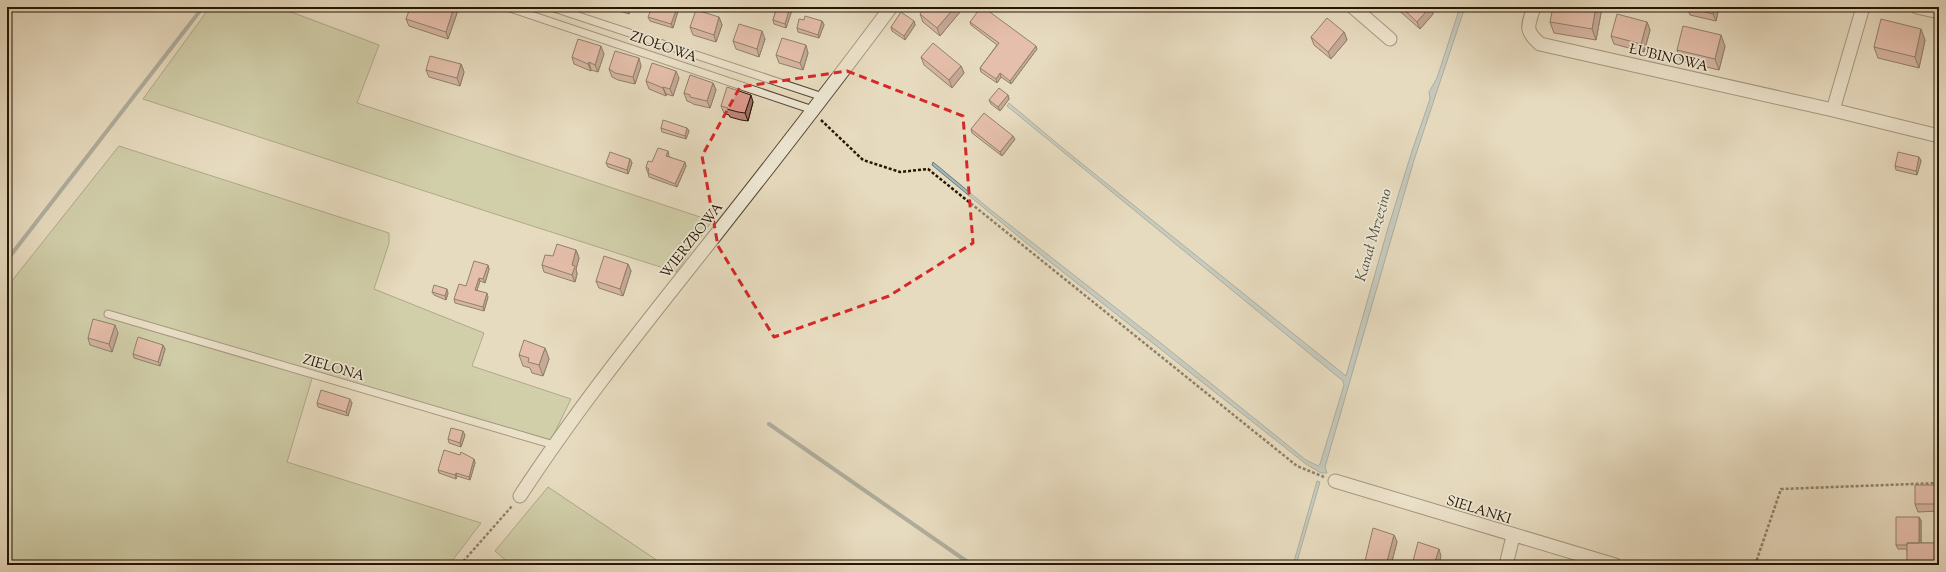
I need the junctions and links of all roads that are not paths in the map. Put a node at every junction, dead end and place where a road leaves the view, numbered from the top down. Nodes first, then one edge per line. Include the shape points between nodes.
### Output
1 (507, 7) edge
2 (551, 7) edge
3 (890, 7) edge
4 (1353, 7) edge
5 (1534, 7) edge
6 (1863, 7) edge
7 (1917, 7) edge
8 (1939, 12) edge
9 (1390, 39) dead end
10 (823, 97) junction
11 (813, 110) junction
12 (1833, 110) junction
13 (1939, 136) edge
14 (108, 314) dead end
15 (554, 445) junction
16 (1335, 481) road end
17 (520, 496) road end
18 (1513, 536) junction
19 (1506, 565) edge
20 (1615, 565) edge

1 - 11 lane, ZIOŁOWA
2 - 10 lane
3 - 10 street, WIERZBOWA
4 - 9 street
5 - 12 street, ŁUBINOWA via 1528,26 1530,36 1540,44
6 - 12 street
7 - 8 street
10 - 11 street, WIERZBOWA
11 - 15 street, WIERZBOWA via 621,352
12 - 13 street, ŁUBINOWA
14 - 15 lane, ZIELONA
15 - 17 street, WIERZBOWA
16 - 18 street, SIELANKI
18 - 19 street
18 - 20 street, SIELANKI

